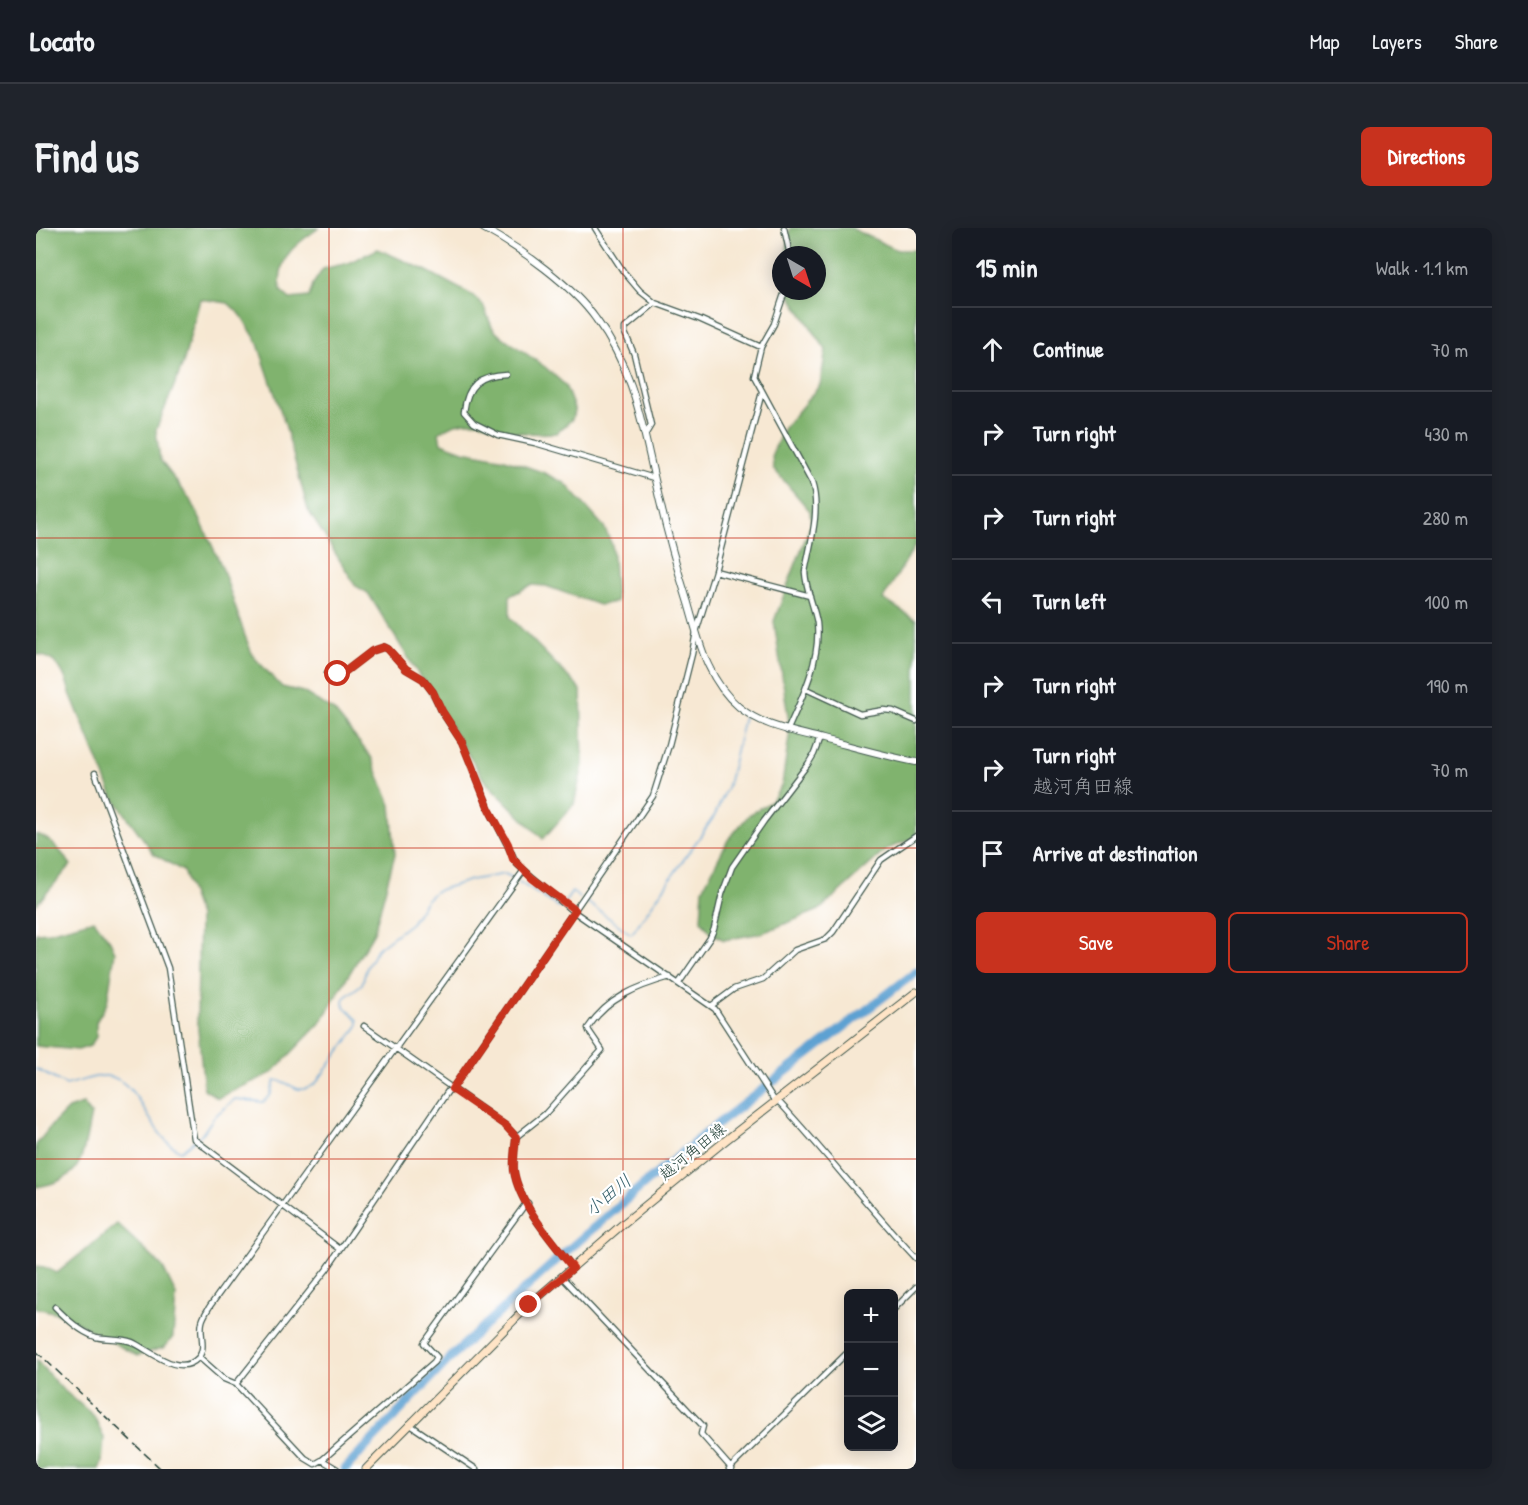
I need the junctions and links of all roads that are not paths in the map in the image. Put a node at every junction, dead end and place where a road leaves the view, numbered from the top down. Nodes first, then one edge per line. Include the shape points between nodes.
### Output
1 (483, 228) edge
2 (595, 228) edge
3 (784, 228) edge
4 (788, 246) edge
5 (782, 300) edge
6 (655, 303) junction
7 (761, 347) junction
8 (506, 374) dead end
9 (762, 392) junction
10 (645, 435) junction
11 (654, 478) junction
12 (715, 572) junction
13 (810, 596) junction
14 (696, 632) junction
15 (327, 673) dead end
16 (806, 689) junction
17 (916, 721) edge
18 (788, 731) junction
19 (820, 738) junction
20 (916, 762) edge
21 (95, 773) dead end
22 (916, 836) edge
23 (524, 870) junction
24 (575, 910) junction
25 (670, 977) junction
26 (679, 983) junction
27 (916, 992) edge
28 (711, 1006) junction
29 (364, 1026) dead end
30 (394, 1049) junction
31 (452, 1089) junction
32 (777, 1101) junction
33 (516, 1137) junction
34 (528, 1203) junction
35 (282, 1206) junction
36 (340, 1249) junction
37 (916, 1258) edge
38 (573, 1268) junction
39 (562, 1277) junction
40 (916, 1287) edge
41 (898, 1305) edge
42 (55, 1307) dead end
43 (199, 1357) junction
44 (844, 1357) edge
45 (236, 1384) junction
46 (409, 1424) junction
47 (322, 1460) junction
48 (731, 1468) edge
49 (336, 1469) edge
50 (366, 1469) edge
51 (477, 1469) edge

1 - 10 street via 519,250 591,312 623,362
2 - 6 street via 634,285
3 - 4 street
5 - 7 street
6 - 7 street
6 - 10 street via 625,328 651,425
7 - 9 street via 754,376
8 - 11 street via 488,376 470,388 464,412 474,423 498,435
9 - 12 street
9 - 13 street via 816,495 806,572
10 - 11 street
11 - 14 street
12 - 13 street
12 - 14 street
13 - 16 street via 817,631
14 - 18 street via 720,688 753,717
14 - 24 street via 653,796
15 - 23 street via 342,674 372,651 384,647 406,669 423,679 462,742 513,859
16 - 17 street via 860,714 893,711
16 - 18 street
18 - 19 street
19 - 20 street
19 - 26 street via 808,764 732,867 710,938
21 - 35 street via 168,968 194,1139
22 - 28 street via 881,860 826,939 795,950 763,979 734,989
23 - 24 street
23 - 30 street
24 - 25 street
24 - 31 street
25 - 26 street
25 - 33 street via 624,994 591,1022 589,1031 602,1050 545,1114
26 - 28 street
27 - 32 main road, 越河角田線
28 - 32 street
29 - 30 street
30 - 31 street
30 - 35 street
31 - 33 street
31 - 36 street
32 - 37 street
32 - 38 main road, 越河角田線 via 633,1215
33 - 34 street via 514,1170
34 - 38 street
34 - 47 street via 424,1343 437,1357 434,1362
35 - 36 street
35 - 43 street via 202,1320
36 - 45 street
38 - 39 main road, 越河角田線
39 - 46 main road, 越河角田線
39 - 48 street via 703,1426 701,1434
40 - 41 street
42 - 43 street via 85,1332 122,1339 166,1361 182,1365
43 - 45 street via 224,1379
44 - 48 street
45 - 47 street via 305,1458 315,1464
46 - 50 main road, 越河角田線
46 - 51 street
47 - 49 street

